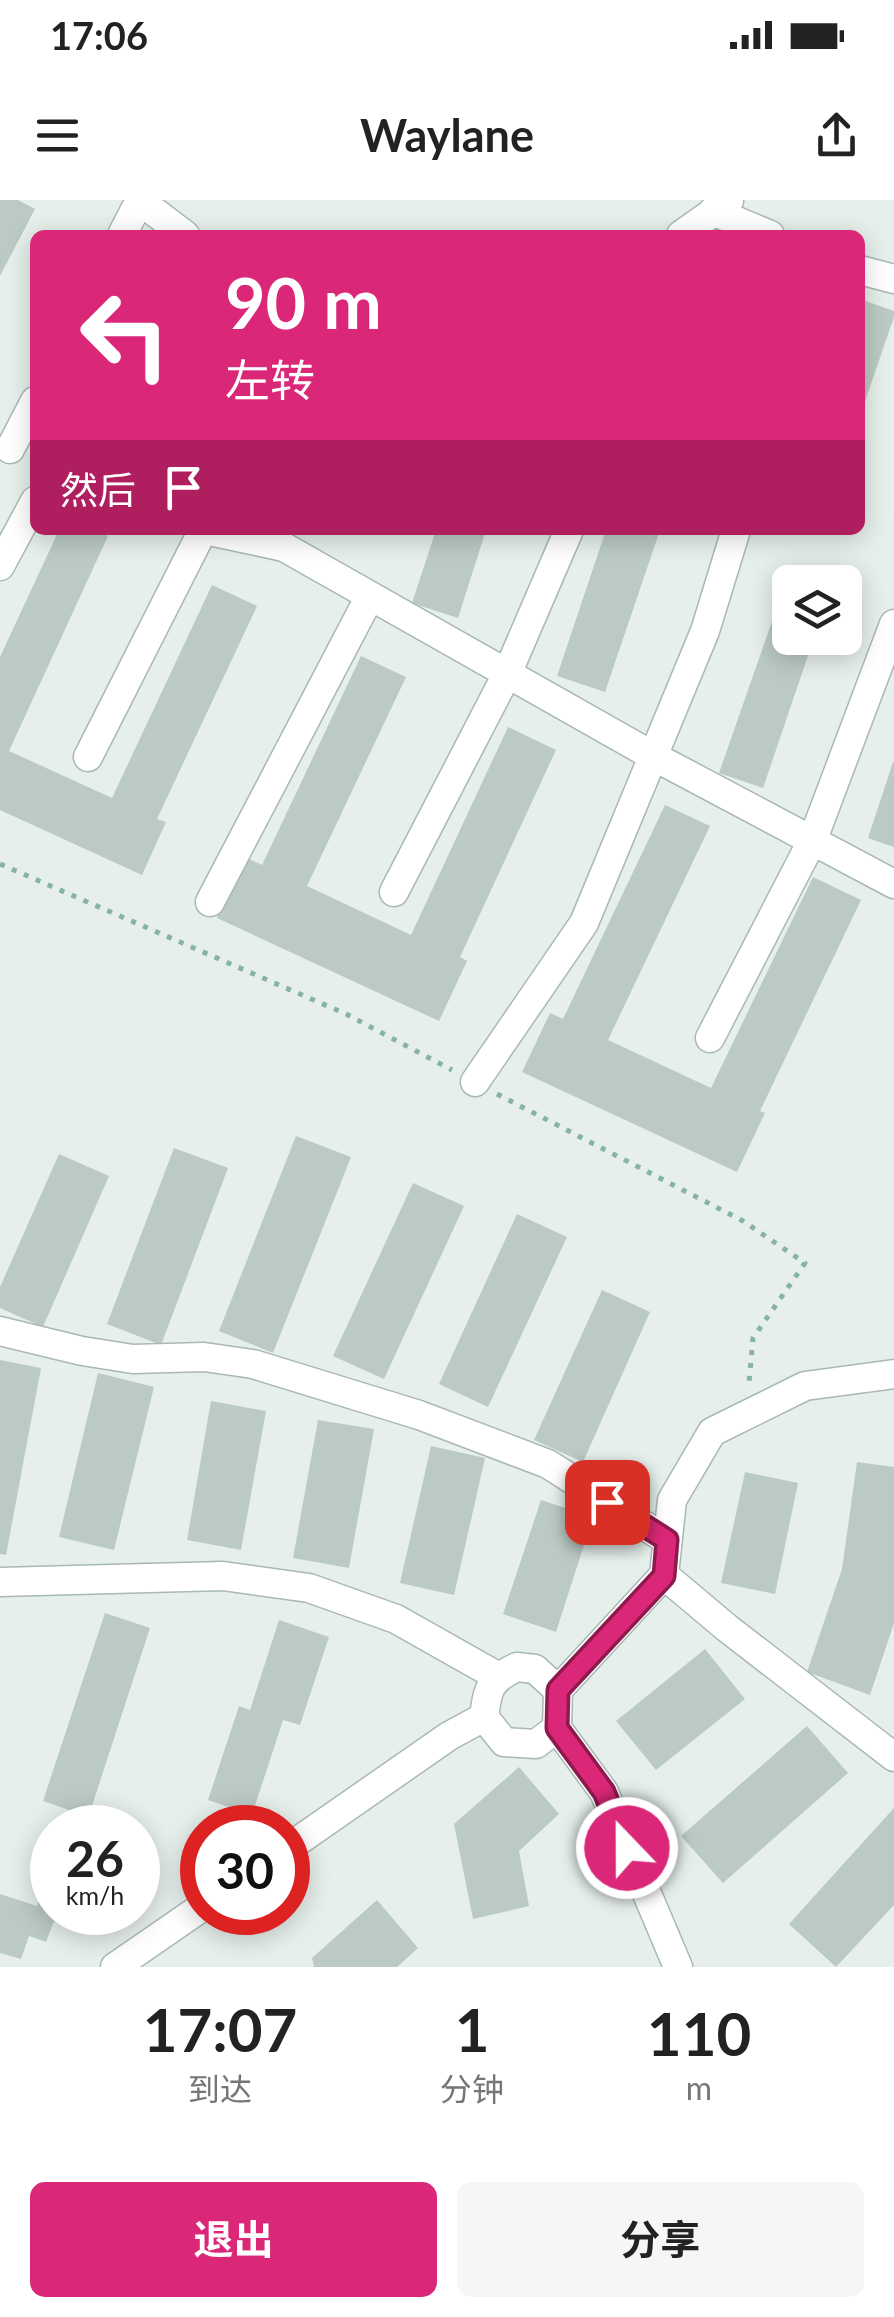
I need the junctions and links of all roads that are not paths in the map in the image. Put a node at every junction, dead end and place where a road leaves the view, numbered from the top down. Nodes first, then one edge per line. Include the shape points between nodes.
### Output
1 (140, 200) edge
2 (721, 206) edge
3 (125, 230) edge
4 (179, 230) edge
5 (688, 230) edge
6 (762, 230) edge
7 (865, 271) edge
8 (894, 279) edge
9 (30, 414) edge
10 (15, 452) edge
11 (30, 510) edge
12 (201, 535) edge
13 (253, 535) edge
14 (567, 535) edge
15 (734, 535) edge
16 (292, 539) edge
17 (0, 566) edge
18 (370, 596) junction
19 (894, 624) edge
20 (507, 674) junction
21 (88, 756) dead end
22 (653, 756) junction
23 (813, 839) junction
24 (894, 884) edge
25 (394, 892) dead end
26 (210, 902) dead end
27 (710, 1038) dead end
28 (476, 1082) dead end
29 (0, 1331) edge
30 (894, 1374) edge
31 (667, 1540) junction
32 (664, 1576) junction
33 (0, 1582) edge
34 (497, 1676) junction
35 (558, 1690) junction
36 (484, 1717) junction
37 (557, 1728) junction
38 (894, 1757) edge
39 (310, 1833) edge
40 (180, 1922) edge
41 (115, 1967) edge
42 (678, 1967) edge

1 - 3 street
1 - 4 street
2 - 5 street
2 - 6 street
7 - 8 street
9 - 10 street
11 - 17 street
12 - 21 street
13 - 16 street
14 - 20 street
15 - 22 street
16 - 18 street
18 - 20 street
18 - 26 street
19 - 23 street
20 - 22 street
20 - 25 street
22 - 23 street
22 - 28 street via 584,924
23 - 24 street
23 - 27 street
29 - 31 street via 133,1359 204,1356 252,1364 419,1415 548,1464
30 - 31 street via 805,1386 712,1432 672,1500
31 - 32 street
32 - 35 street
32 - 38 street
33 - 34 street via 223,1576 309,1588 396,1619
34 - 35 street via 516,1667 535,1669
34 - 36 street
35 - 37 street
36 - 37 street via 504,1742 536,1744
36 - 39 street
37 - 42 street via 604,1792
40 - 41 street

